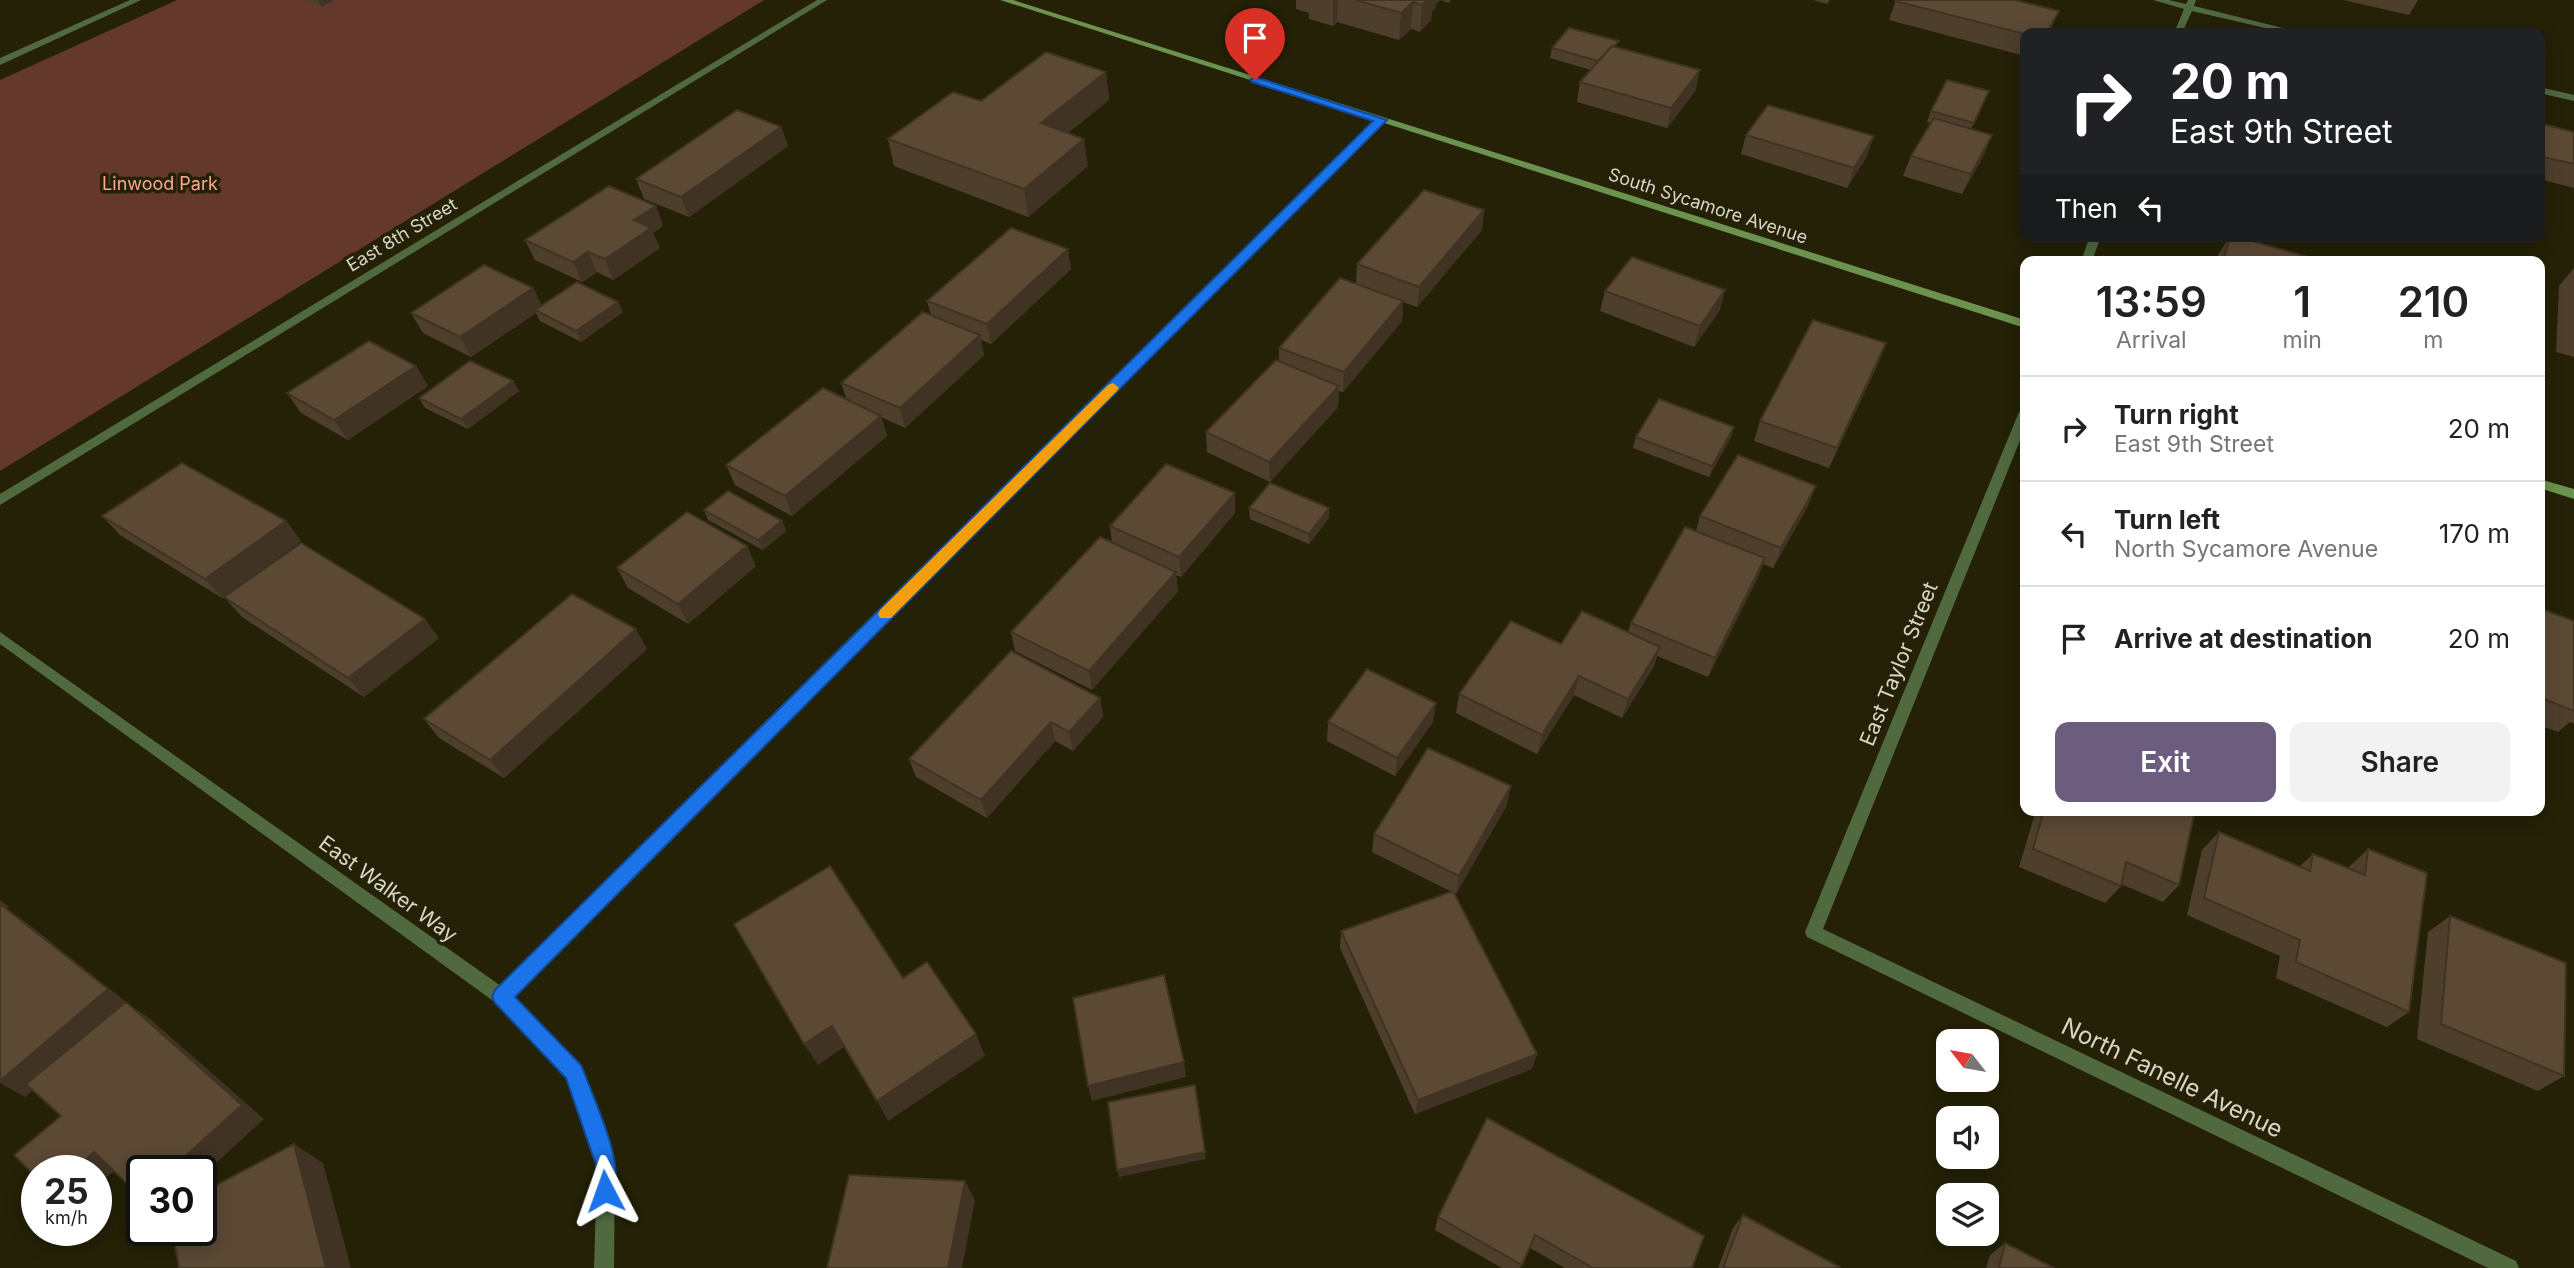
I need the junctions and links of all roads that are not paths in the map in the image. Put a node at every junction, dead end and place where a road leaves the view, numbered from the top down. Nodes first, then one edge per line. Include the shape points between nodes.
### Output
1 (137, 0) edge
2 (823, 0) edge
3 (1004, 0) edge
4 (2157, 0) edge
5 (2190, 4) edge
6 (2180, 28) edge
7 (2279, 28) edge
8 (0, 62) edge
9 (2545, 91) edge
10 (2574, 98) edge
11 (1381, 120) junction
12 (2020, 322) edge
13 (2020, 424) edge
14 (2545, 485) edge
15 (2574, 494) edge
16 (0, 500) edge
17 (0, 637) edge
18 (1812, 932) joint
19 (502, 997) junction
20 (604, 1268) edge
21 (2510, 1268) edge

1 - 8 street
2 - 16 street, East 8th Street
3 - 11 main road, South Sycamore Avenue
4 - 5 street
5 - 6 street
5 - 7 street
9 - 10 street
11 - 12 main road, South Sycamore Avenue
11 - 19 street
13 - 18 street, East Taylor Street
14 - 15 main road
17 - 19 street, East Walker Way
18 - 21 street, North Fanelle Avenue
19 - 20 street, East Walker Way via 574,1072 606,1165

